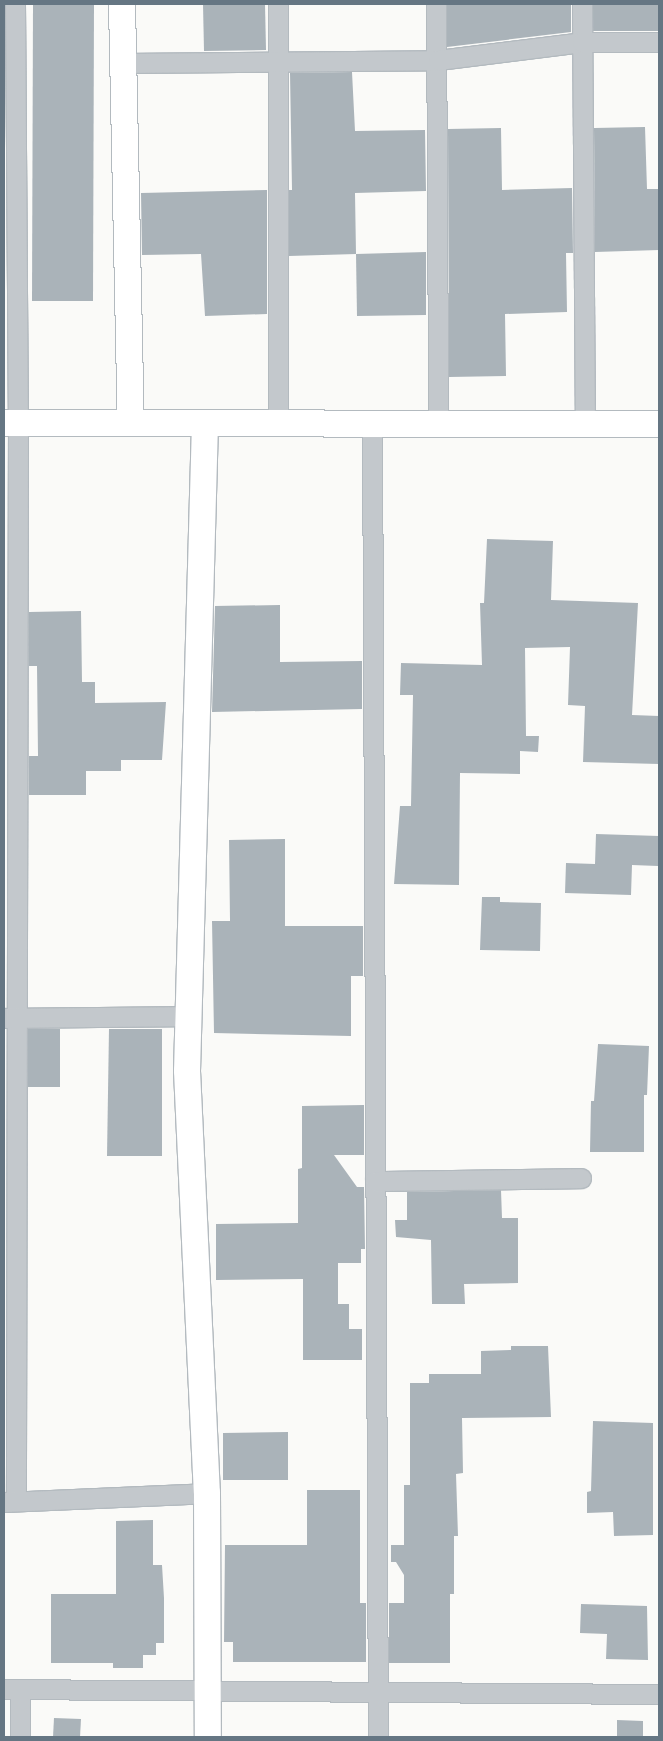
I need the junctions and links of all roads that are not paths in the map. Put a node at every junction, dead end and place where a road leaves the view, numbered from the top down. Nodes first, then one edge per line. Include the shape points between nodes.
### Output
1 (15, 4) edge
2 (122, 4) edge
3 (278, 4) edge
4 (436, 4) edge
5 (582, 4) edge
6 (582, 42) junction
7 (659, 42) edge
8 (438, 60) junction
9 (278, 62) junction
10 (123, 63) junction
11 (372, 422) junction
12 (11, 423) edge
13 (131, 423) junction
14 (205, 423) junction
15 (278, 424) junction
16 (438, 424) junction
17 (659, 424) edge
18 (585, 425) junction
19 (188, 1016) junction
20 (9, 1019) edge
21 (581, 1178) dead end
22 (375, 1182) junction
23 (207, 1493) junction
24 (10, 1502) edge
25 (12, 1689) edge
26 (208, 1690) junction
27 (378, 1690) junction
28 (659, 1694) edge
29 (20, 1737) edge
30 (208, 1737) edge
31 (378, 1737) edge

1 - 12 street
2 - 10 street
3 - 9 street
4 - 8 street
5 - 6 street
6 - 7 street
6 - 8 street
6 - 18 street
8 - 9 street
8 - 16 street
9 - 10 street
9 - 15 street
10 - 13 street
11 - 15 street
11 - 16 street
11 - 22 street
12 - 13 street
12 - 20 street
13 - 14 street
14 - 15 street
14 - 19 street
16 - 18 street
17 - 18 street
19 - 20 street
19 - 23 street via 186,1071
20 - 24 street
21 - 22 street
22 - 27 street
23 - 24 street
23 - 26 street
25 - 26 street
25 - 29 street
26 - 27 street
26 - 30 street
27 - 28 street
27 - 31 street

